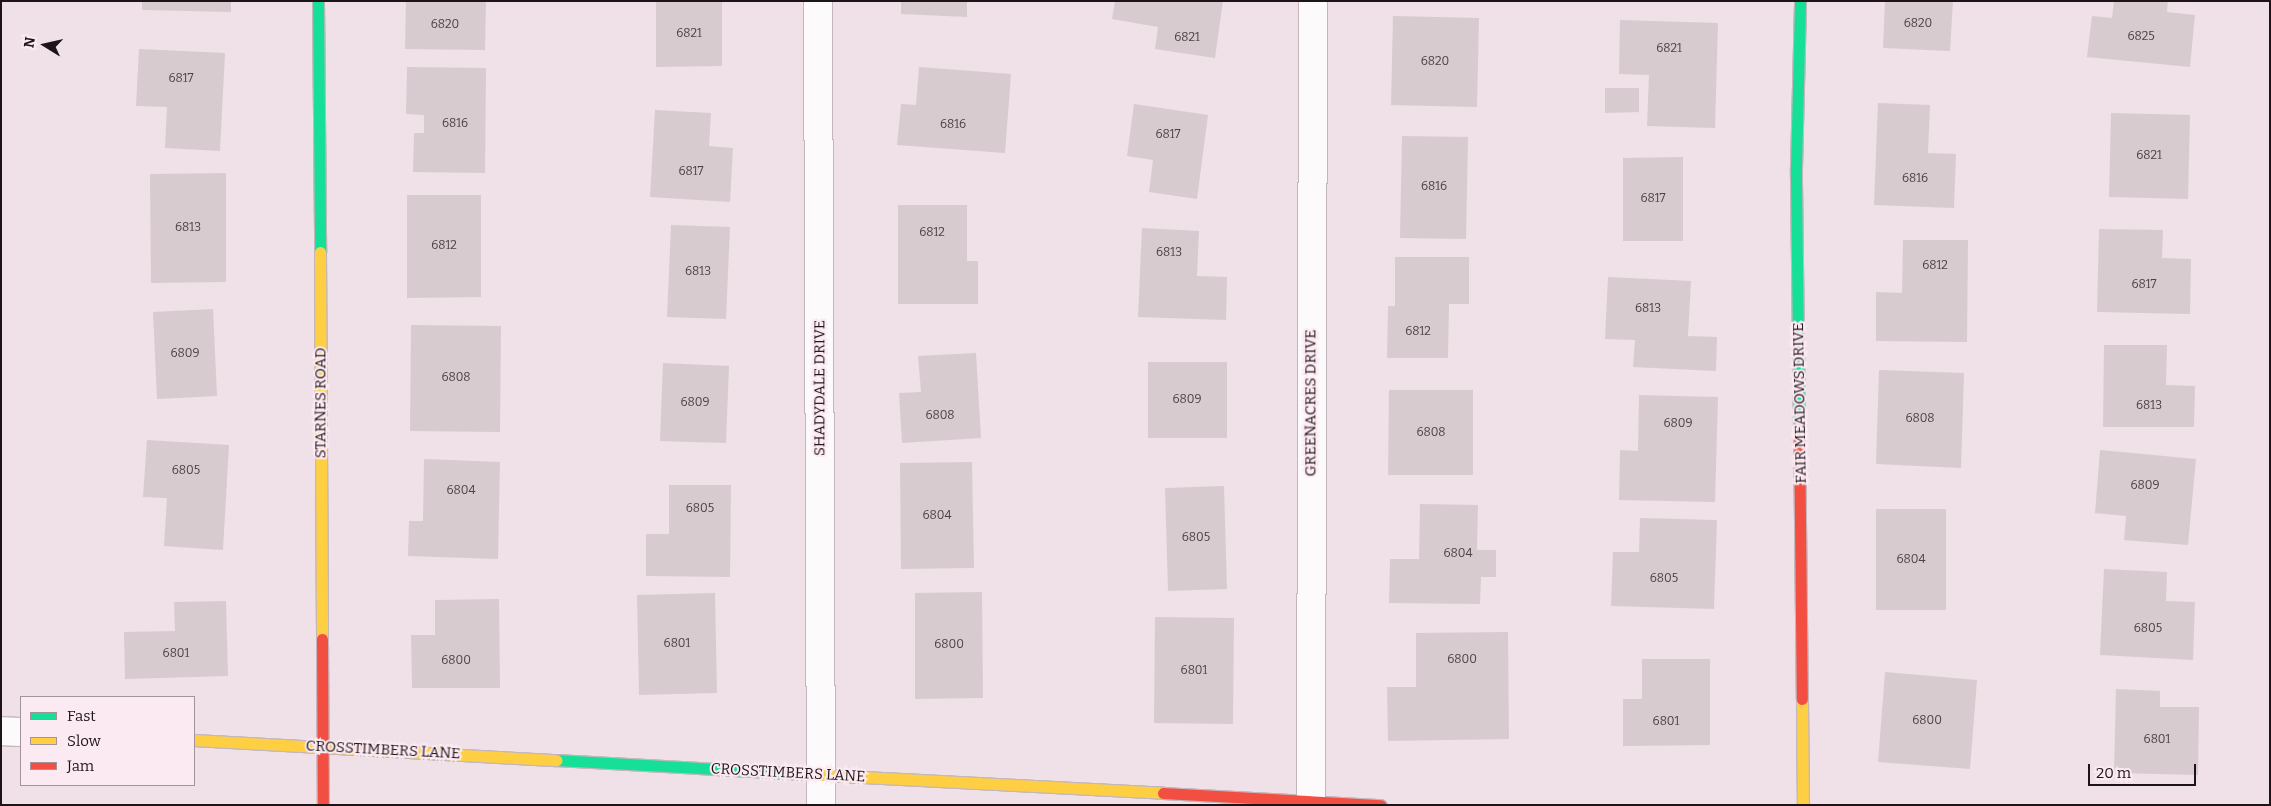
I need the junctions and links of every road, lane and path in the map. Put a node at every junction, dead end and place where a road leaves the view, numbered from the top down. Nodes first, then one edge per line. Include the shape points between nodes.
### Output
1 (318, 1) edge
2 (818, 1) edge
3 (1313, 1) edge
4 (1800, 1) edge
5 (1, 731) edge
6 (20, 732) edge
7 (195, 740) edge
8 (323, 746) junction
9 (821, 775) junction
10 (1311, 803) edge
11 (323, 805) edge
12 (821, 805) edge
13 (1382, 805) edge
14 (1803, 805) edge

1 - 8 street, STARNES ROAD
2 - 9 street, SHADYDALE DRIVE
3 - 10 street, GREENACRES DRIVE
4 - 14 street, FAIR MEADOWS DRIVE via 1796,168
5 - 6 street
7 - 8 street, CROSSTIMBERS LANE
8 - 9 street, CROSSTIMBERS LANE
8 - 11 street, STARNES ROAD
9 - 10 street, CROSSTIMBERS LANE
9 - 12 street, SHADYDALE DRIVE
10 - 13 street, CROSSTIMBERS LANE

